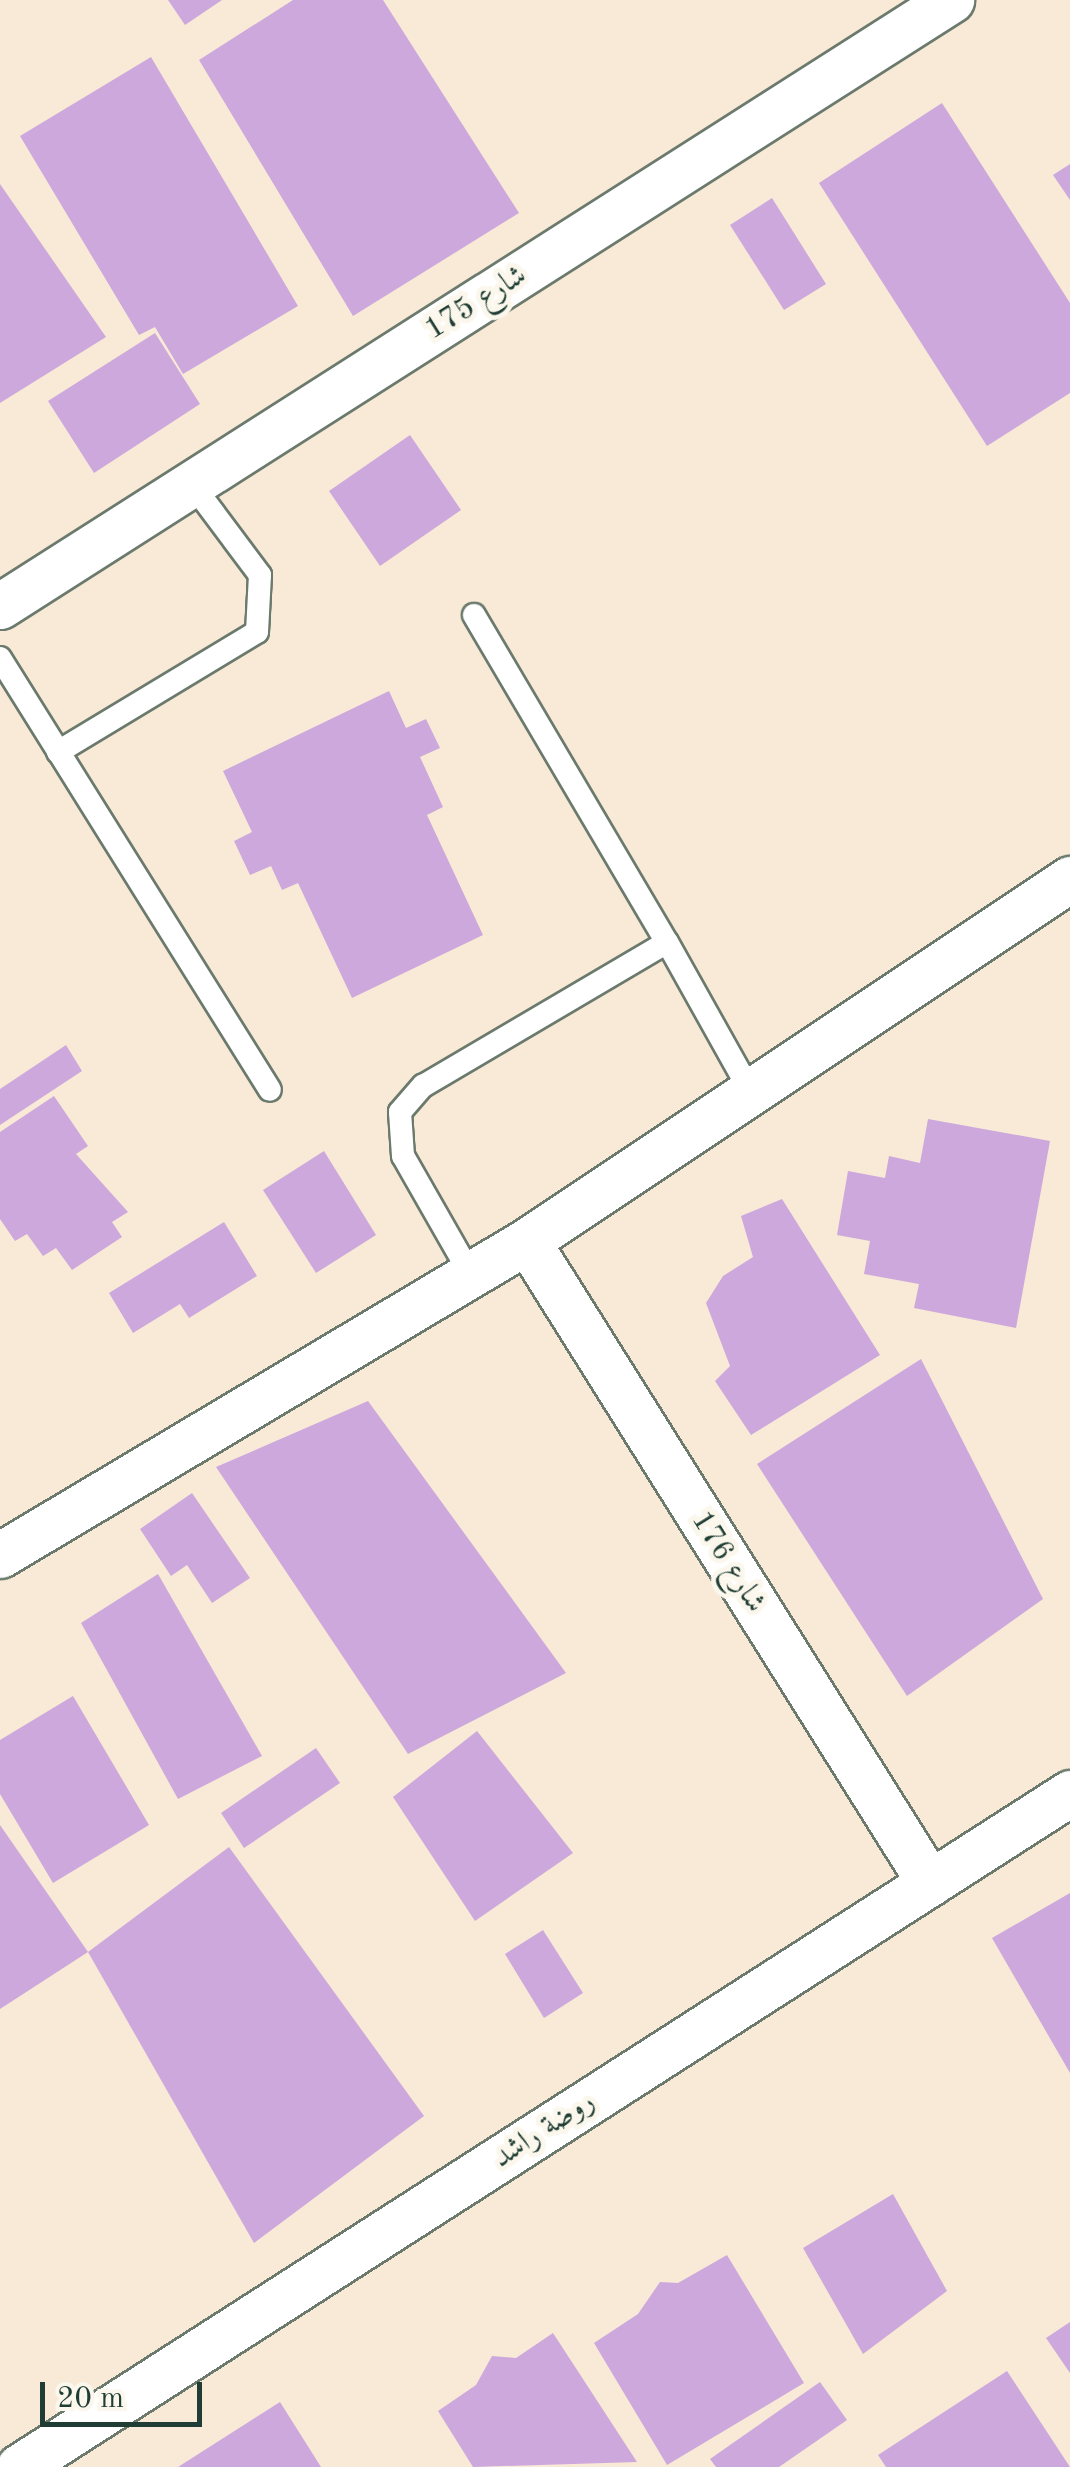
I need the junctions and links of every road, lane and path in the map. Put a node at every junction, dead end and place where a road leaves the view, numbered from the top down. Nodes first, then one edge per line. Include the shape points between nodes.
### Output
1 (951, 0) edge
2 (192, 484) junction
3 (0, 606) edge
4 (474, 615) dead end
5 (0, 658) edge
6 (58, 752) junction
7 (1070, 879) edge
8 (667, 942) junction
9 (270, 1090) dead end
10 (751, 1092) junction
11 (527, 1241) junction
12 (471, 1275) junction
13 (0, 1555) edge
14 (1070, 1793) edge
15 (930, 1883) junction
16 (19, 2467) edge

1 - 2 street, شارع 175
2 - 3 street, شارع 175
2 - 6 lane via 260,575 257,632
4 - 8 lane
5 - 6 lane
6 - 9 lane
7 - 10 street
8 - 10 lane
8 - 12 lane via 423,1086 400,1112 404,1156
10 - 11 street
11 - 12 street
11 - 15 street, شارع 176
12 - 13 street
14 - 15 street, روضة راشد
15 - 16 street, روضة راشد

